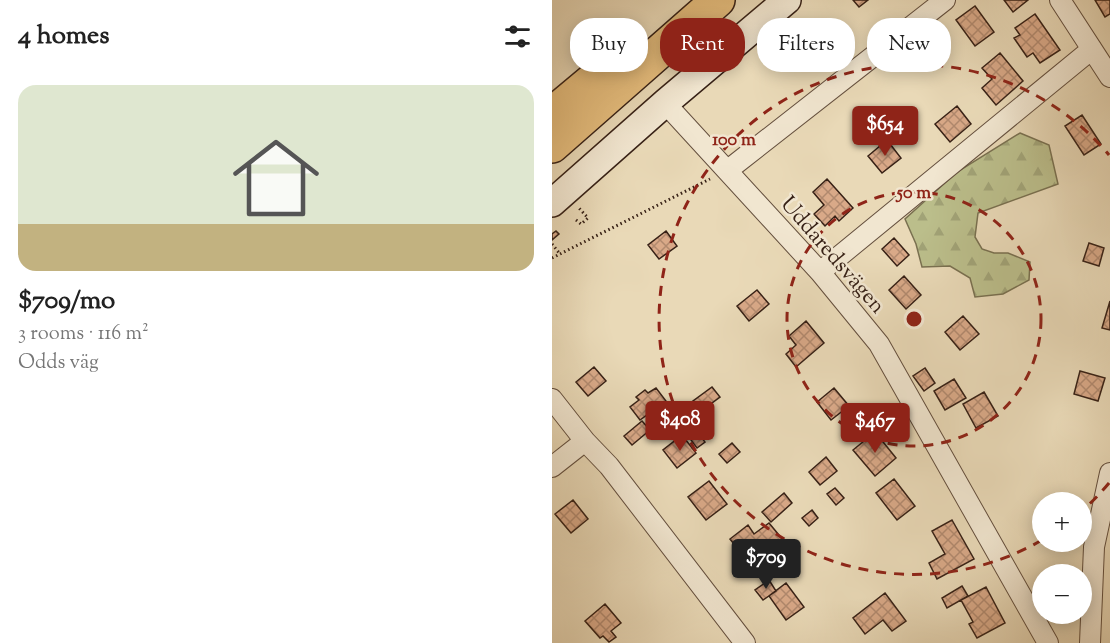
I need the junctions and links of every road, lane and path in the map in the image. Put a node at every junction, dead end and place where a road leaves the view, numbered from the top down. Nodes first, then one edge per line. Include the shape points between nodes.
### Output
1 (686, 0) edge
2 (718, 0) edge
3 (787, 0) edge
4 (945, 0) edge
5 (1060, 0) edge
6 (1092, 49) junction
7 (1110, 77) edge
8 (665, 103) junction
9 (552, 114) edge
10 (552, 146) edge
11 (728, 170) junction
12 (552, 203) edge
13 (579, 208) dead end
14 (576, 219) dead end
15 (552, 244) edge
16 (560, 254) junction
17 (552, 258) edge
18 (820, 272) junction
19 (552, 399) edge
20 (585, 441) junction
21 (552, 467) edge
22 (1110, 473) edge
23 (745, 643) edge
24 (1048, 643) edge
25 (1090, 643) edge

1 - 9 highway
2 - 10 highway
3 - 8 street
4 - 11 street
5 - 6 street
6 - 7 street
6 - 18 street
8 - 11 street, Uddaredsvägen
8 - 12 street
11 - 16 path
11 - 18 street, Uddaredsvägen
13 - 14 path via 588,218 581,224
15 - 16 path
16 - 17 path
18 - 24 street, Uddaredsvägen via 879,344
19 - 20 street
20 - 21 street
20 - 23 street via 609,466
22 - 25 street via 1094,547

